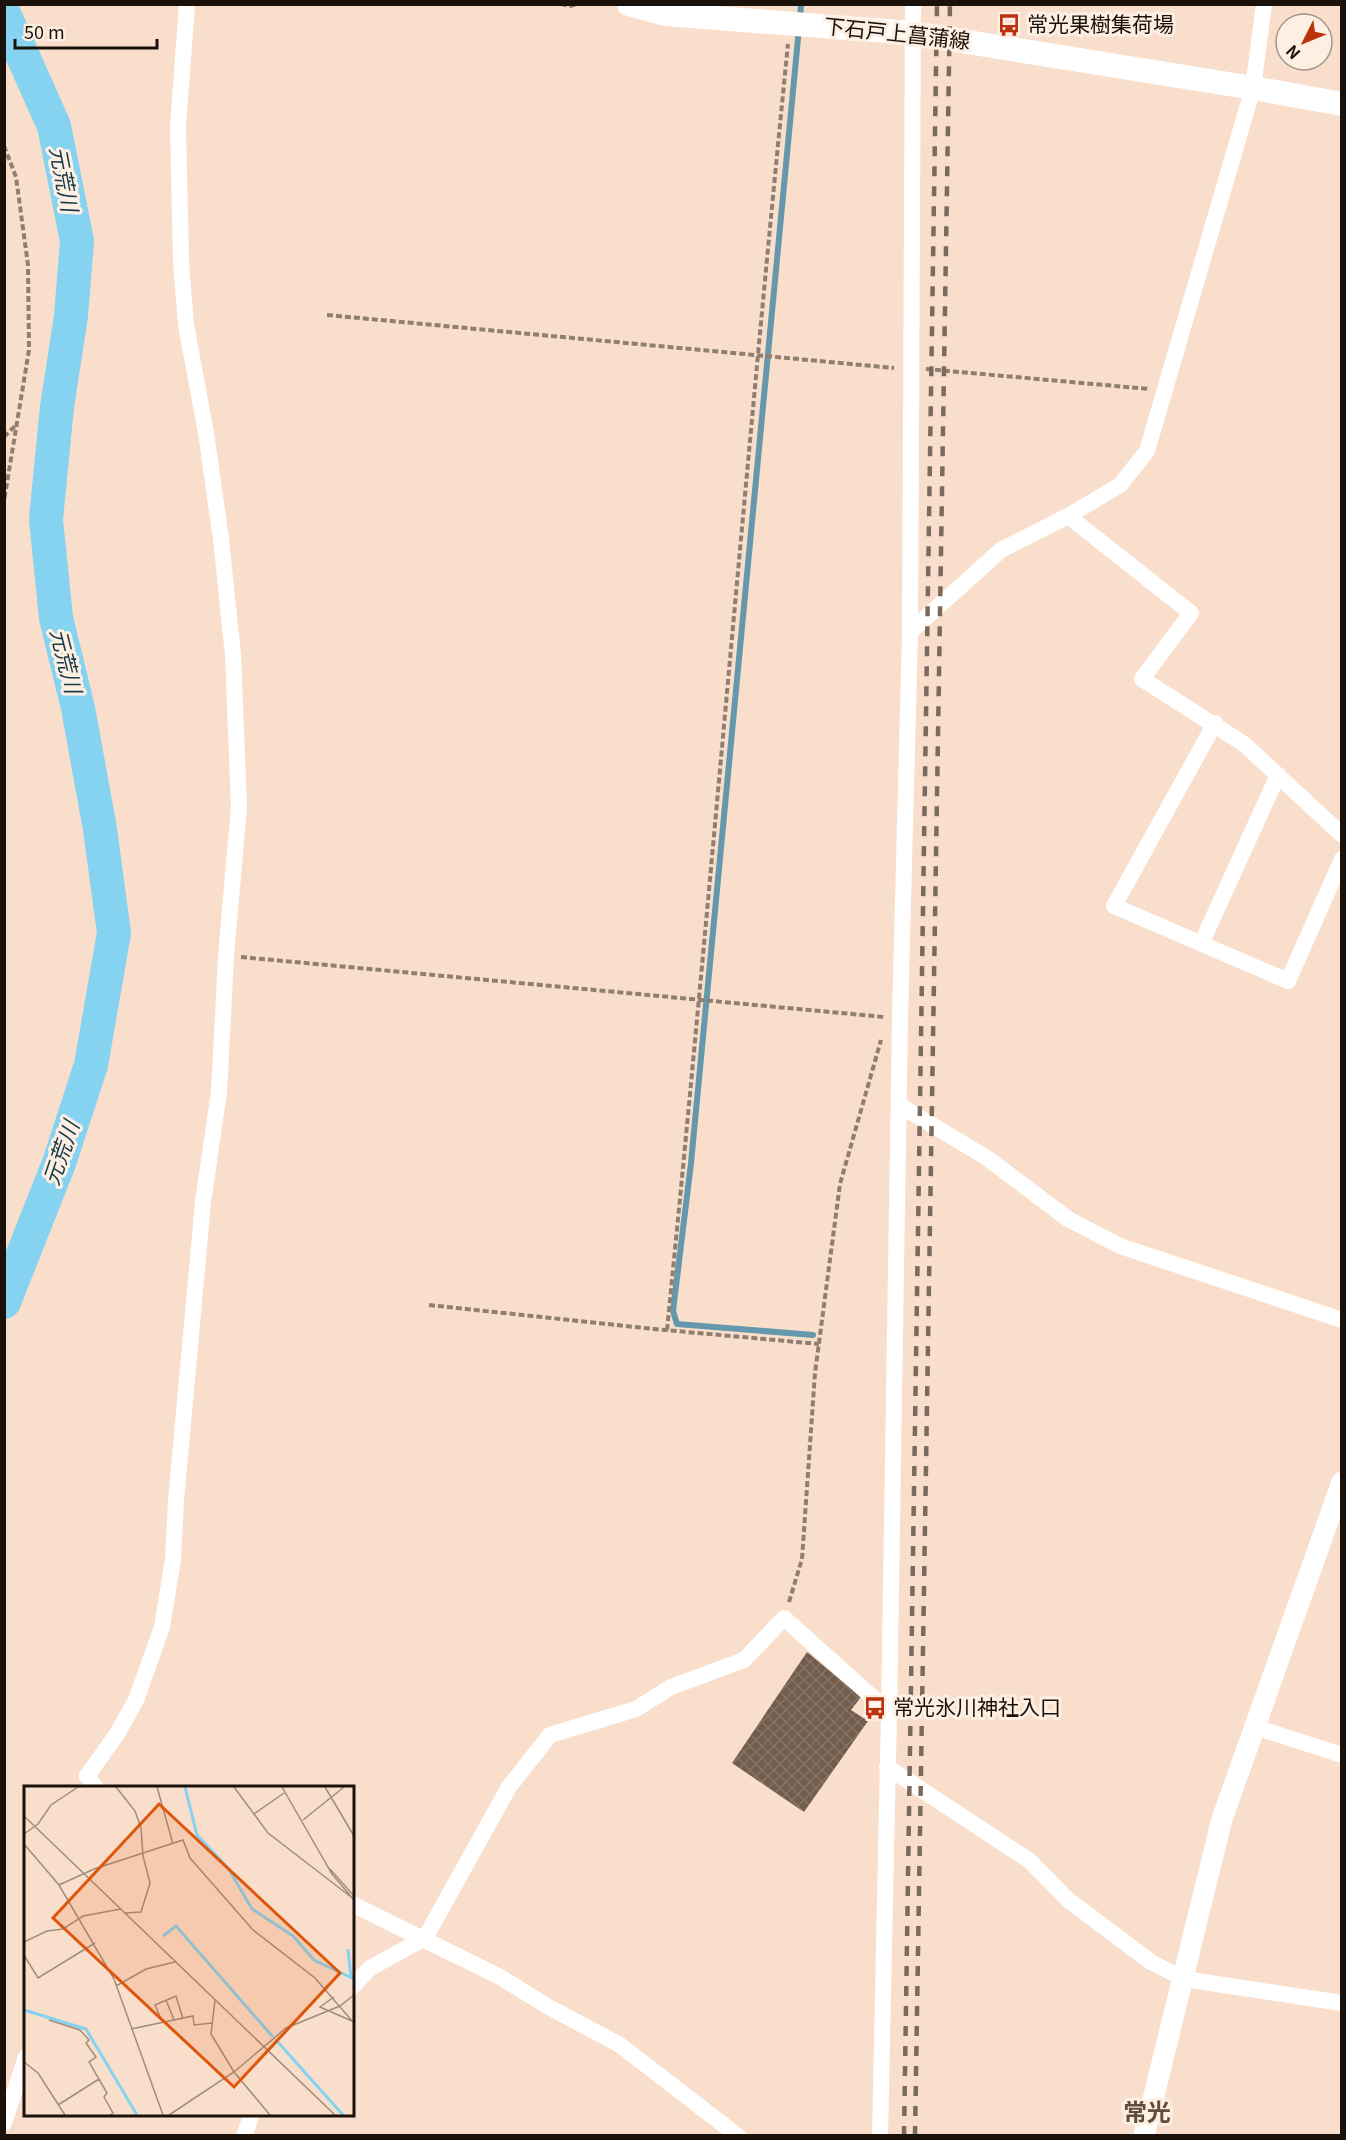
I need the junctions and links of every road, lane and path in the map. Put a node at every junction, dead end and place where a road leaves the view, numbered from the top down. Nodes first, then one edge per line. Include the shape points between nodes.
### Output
1 (187, 4) edge
2 (561, 4) edge
3 (577, 4) edge
4 (630, 4) edge
5 (913, 4) edge
6 (1264, 4) edge
7 (790, 23) junction
8 (912, 33) junction
9 (1253, 88) junction
10 (1341, 104) edge
11 (4, 146) edge
12 (327, 315) dead end
13 (757, 355) junction
14 (912, 369) junction
15 (1165, 391) junction
16 (17, 424) junction
17 (4, 437) edge
18 (4, 501) edge
19 (1068, 516) junction
20 (910, 632) junction
21 (1215, 723) junction
22 (1278, 775) junction
23 (1341, 835) edge
24 (1341, 859) edge
25 (1201, 944) junction
26 (226, 956) junction
27 (700, 1000) junction
28 (900, 1018) junction
29 (899, 1105) junction
30 (429, 1305) dead end
31 (1341, 1320) edge
32 (667, 1330) junction
33 (819, 1344) junction
34 (1341, 1482) edge
35 (784, 1618) junction
36 (890, 1712) junction
37 (1255, 1727) junction
38 (1341, 1755) edge
39 (887, 1767) junction
40 (94, 1786) edge
41 (354, 1905) edge
42 (425, 1938) junction
43 (1184, 1979) junction
44 (354, 1985) edge
45 (1341, 2003) edge
46 (24, 2063) edge
47 (252, 2116) edge
48 (4, 2123) edge
49 (244, 2136) edge
50 (738, 2136) edge
51 (880, 2136) edge
52 (1144, 2136) edge

1 - 26 street via 178,126 181,261 186,325 220,539 233,655 237,737 239,807
2 - 3 path
4 - 7 main road, 下石戸上菖蒲線 via 665,14
5 - 8 street
6 - 9 street
7 - 8 main road, 下石戸上菖蒲線
7 - 13 path
8 - 9 main road, 下石戸上菖蒲線
8 - 14 street
9 - 10 main road, 下石戸上菖蒲線
9 - 15 street
11 - 16 path via 16,177 28,265 29,350
12 - 13 path
13 - 14 path
13 - 27 path
14 - 15 path
14 - 20 street
15 - 19 street via 1147,452 1120,485
16 - 17 path
16 - 18 path
19 - 20 street via 1000,550
19 - 21 street via 1191,613 1142,679
20 - 28 street
21 - 22 street
21 - 25 street via 1114,906
22 - 23 street
22 - 25 street
24 - 25 street via 1288,981
26 - 27 path
26 - 40 street via 219,1092 203,1202 168,1592 162,1627 136,1700 87,1776
27 - 28 path
27 - 32 path
28 - 29 street
28 - 33 path via 884,1028 840,1184
29 - 31 street via 987,1158 1068,1219 1120,1246
29 - 36 street
30 - 32 path
32 - 33 path
33 - 35 path via 802,1559
34 - 37 street
35 - 36 street
35 - 42 street via 744,1660 671,1687 636,1709 550,1735 509,1787
36 - 39 street
37 - 38 street
37 - 43 street via 1222,1819
39 - 43 street via 1030,1861 1067,1899 1150,1962
39 - 51 street
41 - 42 street
42 - 44 street via 370,1968
42 - 50 street via 620,2045
43 - 45 street
43 - 52 street
46 - 48 street
47 - 49 street

